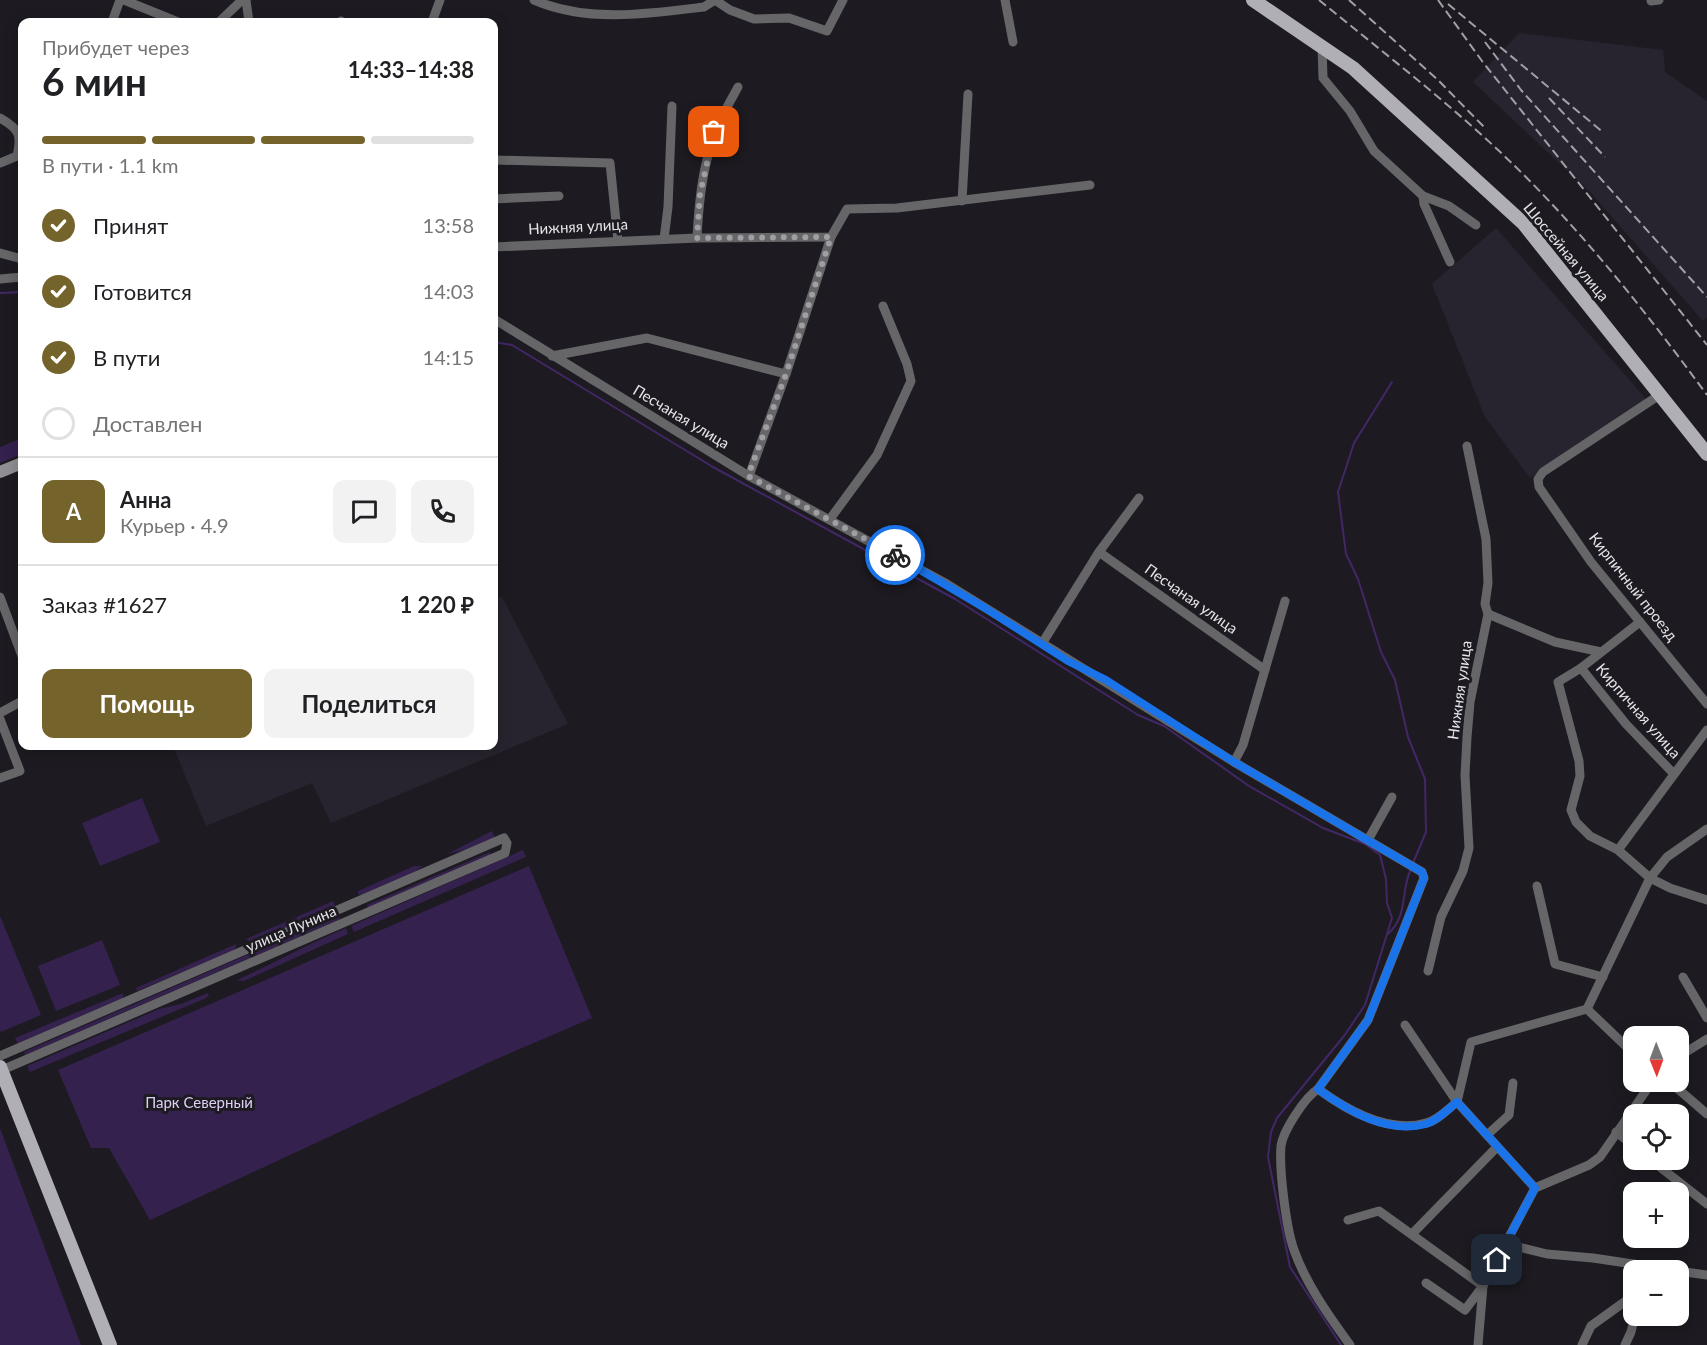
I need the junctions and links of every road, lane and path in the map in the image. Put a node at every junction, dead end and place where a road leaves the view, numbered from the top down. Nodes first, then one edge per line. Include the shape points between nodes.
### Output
1 (122, 0) edge
2 (244, 0) edge
3 (440, 0) edge
4 (534, 0) edge
5 (715, 0) edge
6 (843, 0) edge
7 (1005, 0) edge
8 (1253, 0) edge
9 (114, 18) edge
10 (156, 18) edge
11 (224, 18) edge
12 (248, 18) edge
13 (433, 18) edge
14 (1012, 42) dead end
15 (1322, 46) junction
16 (738, 87) dead end
17 (968, 94) dead end
18 (672, 106) dead end
19 (0, 118) edge
20 (18, 134) edge
21 (18, 160) edge
22 (498, 160) edge
23 (0, 163) edge
24 (1090, 185) dead end
25 (559, 196) dead end
26 (1423, 196) junction
27 (498, 200) edge
28 (962, 201) junction
29 (1476, 225) dead end
30 (831, 237) junction
31 (697, 238) junction
32 (664, 239) junction
33 (618, 241) junction
34 (498, 247) edge
35 (0, 254) edge
36 (18, 258) edge
37 (1450, 262) dead end
38 (18, 277) edge
39 (0, 279) edge
40 (882, 306) dead end
41 (498, 322) edge
42 (552, 356) junction
43 (786, 374) junction
44 (1661, 394) junction
45 (1467, 446) dead end
46 (1707, 454) edge
47 (18, 465) edge
48 (0, 472) edge
49 (748, 476) junction
50 (1139, 498) dead end
51 (830, 519) junction
52 (1099, 552) junction
53 (0, 597) edge
54 (1285, 601) dead end
55 (1488, 614) junction
56 (1640, 622) junction
57 (1042, 642) junction
58 (18, 645) edge
59 (1601, 652) junction
60 (1581, 668) junction
61 (1265, 670) junction
62 (18, 703) edge
63 (1707, 704) edge
64 (0, 713) edge
65 (0, 719) edge
66 (1707, 730) edge
67 (1234, 762) junction
68 (1673, 773) junction
69 (0, 778) edge
70 (1392, 797) dead end
71 (1707, 830) edge
72 (1368, 840) junction
73 (1618, 850) junction
74 (1650, 878) junction
75 (1537, 886) dead end
76 (1707, 900) edge
77 (355, 904) junction
78 (360, 916) junction
79 (1428, 971) dead end
80 (1603, 977) junction
81 (1683, 977) dead end
82 (1587, 1009) junction
83 (1707, 1018) edge
84 (1405, 1025) dead end
85 (1707, 1039) edge
86 (1623, 1043) edge
87 (1689, 1050) edge
88 (0, 1056) edge
89 (1, 1069) edge
90 (1513, 1083) dead end
91 (1318, 1089) junction
92 (1645, 1092) edge
93 (1682, 1092) edge
94 (1457, 1102) junction
95 (1707, 1114) edge
96 (1616, 1132) junction
97 (1486, 1135) junction
98 (1623, 1137) edge
99 (1496, 1148) junction
100 (1664, 1170) edge
101 (1535, 1188) junction
102 (1707, 1204) edge
103 (1348, 1220) dead end
104 (1412, 1234) junction
105 (1506, 1244) junction
106 (1623, 1264) edge
107 (1689, 1273) edge
108 (1707, 1275) edge
109 (1426, 1282) dead end
110 (1484, 1286) junction
111 (1623, 1303) edge
112 (1633, 1326) edge
113 (110, 1345) edge
114 (1350, 1345) edge
115 (1478, 1345) edge
116 (1582, 1345) edge
117 (1625, 1345) edge

1 - 9 street
1 - 10 street
2 - 11 street
2 - 12 street
3 - 13 street
4 - 5 street via 577,13 626,15 704,7
5 - 6 street via 754,19 789,18 827,31
7 - 14 street
8 - 15 main road, Шоссейная улица
15 - 26 street via 1323,78 1350,111 1374,151
15 - 44 main road, Шоссейная улица via 1353,68 1523,223
16 - 31 street via 709,146
17 - 28 street
18 - 32 street
19 - 20 street via 14,126
21 - 23 street
22 - 33 street via 610,163
24 - 28 street
25 - 27 street
26 - 29 street via 1449,206
26 - 37 street
28 - 30 street via 847,209
30 - 31 street, Нижняя улица
30 - 43 street
31 - 32 street, Нижняя улица
32 - 33 street, Нижняя улица
33 - 34 street, Нижняя улица
35 - 36 street
38 - 39 street
40 - 51 street via 911,381 877,455
41 - 42 street, Песчаная улица
42 - 43 street via 647,338
42 - 49 street, Песчаная улица
43 - 49 street
44 - 46 main road, Шоссейная улица
44 - 56 street, Кирпичный проезд via 1538,479 1539,487 1591,562
45 - 55 street, Нижняя улица via 1486,539
47 - 48 street
49 - 51 street, Песчаная улица
50 - 52 street
51 - 57 street, Песчаная улица
52 - 57 street
52 - 61 street, Песчаная улица
53 - 58 street
54 - 61 street
55 - 59 street via 1556,642
55 - 79 street, Нижняя улица via 1467,737 1469,848 1463,871 1441,917
56 - 59 street
56 - 63 street, Кирпичный проезд
57 - 67 street, Песчаная улица
59 - 60 street
60 - 68 street, Кирпичная улица via 1626,724
60 - 73 street via 1558,682 1579,761 1580,776 1571,810 1576,822 1590,836
61 - 67 street via 1243,745
62 - 64 street
65 - 69 street via 20,771
66 - 68 street, Кирпичная улица
67 - 72 street, Песчаная улица
68 - 73 street, Кирпичная улица
70 - 72 street
71 - 74 street via 1667,857
72 - 91 street, Песчаная улица via 1419,869 1424,878 1368,1020
73 - 74 street
74 - 76 street
74 - 80 street
75 - 80 street via 1555,964
77 - 78 street, улица Лунина
77 - 78 street via 504,838 507,843 505,853
77 - 88 street, улица Лунина
78 - 89 street, улица Лунина
80 - 82 street
81 - 83 street
82 - 86 street
82 - 94 street via 1471,1042
84 - 94 street
85 - 87 street
89 - 113 main road
90 - 97 street via 1509,1115
91 - 94 street via 1341,1106 1404,1127 1429,1123
91 - 114 street, Песчаная улица via 1309,1095 1284,1137 1282,1180 1293,1248
92 - 96 street
93 - 95 street
94 - 97 street
96 - 98 street
96 - 101 street via 1600,1157 1589,1165
97 - 99 street
99 - 101 street
99 - 104 street
100 - 102 street
101 - 105 street
103 - 104 street via 1379,1211
104 - 110 street
105 - 106 street
105 - 110 street
107 - 108 street
109 - 110 street via 1465,1310
110 - 115 street
111 - 116 street via 1591,1326
112 - 117 street

